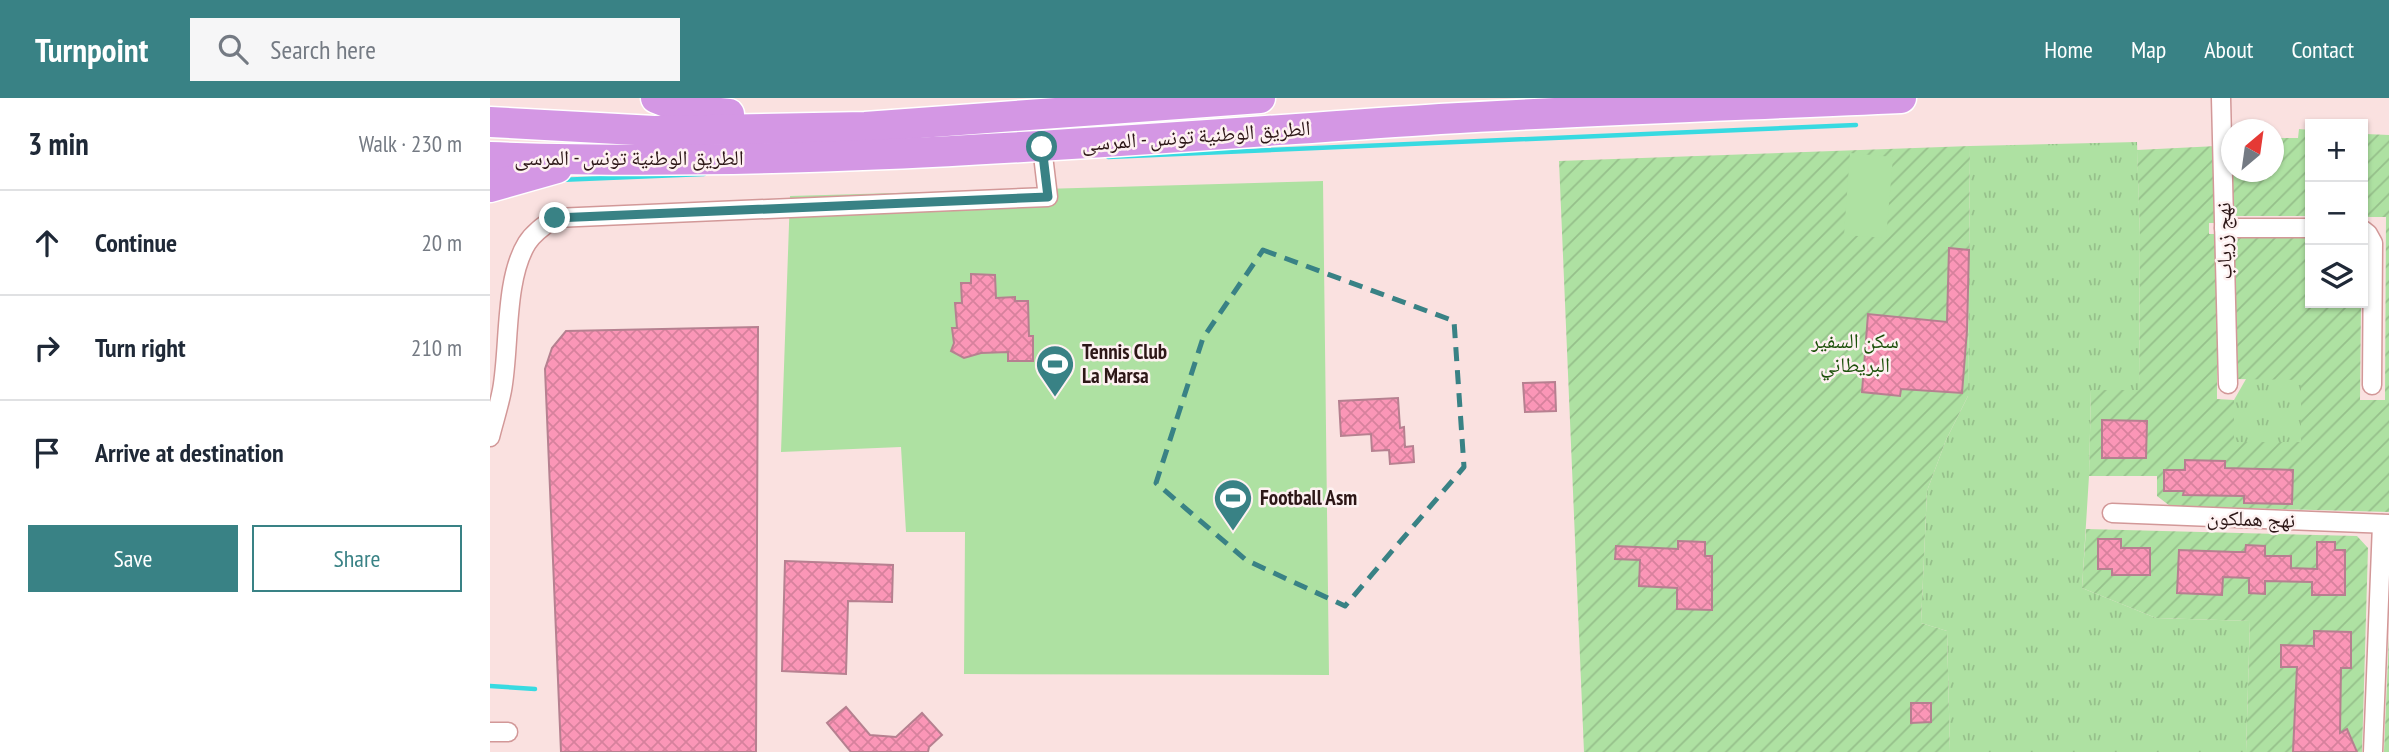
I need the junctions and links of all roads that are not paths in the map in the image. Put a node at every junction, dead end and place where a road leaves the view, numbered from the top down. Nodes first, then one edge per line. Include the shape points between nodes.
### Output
1 (656, 98) edge
2 (1259, 98) edge
3 (1901, 98) edge
4 (2221, 98) edge
5 (1134, 102) edge
6 (1098, 104) edge
7 (490, 122) edge
8 (865, 127) junction
9 (1042, 147) junction
10 (490, 157) edge
11 (581, 160) junction
12 (490, 187) edge
13 (2224, 228) junction
14 (2305, 228) edge
15 (2368, 234) edge
16 (2228, 384) dead end
17 (2372, 385) dead end
18 (490, 437) edge
19 (2112, 513) dead end
20 (2386, 524) edge
21 (2373, 752) edge

1 - 8 highway via 684,109
2 - 5 highway, الطريق الوطنية تونس - المرسى
3 - 9 highway, الطريق الوطنية تونس - المرسى via 1444,119
4 - 13 street, نهج زرياب
5 - 6 highway, الطريق الوطنية تونس - المرسى
6 - 8 highway, الطريق الوطنية تونس - المرسى
7 - 8 highway, الطريق الوطنية تونس - المرسى via 654,131
9 - 11 highway, الطريق الوطنية تونس - المرسى via 789,158
9 - 18 street via 1048,197 555,218 531,238 518,264 502,390
10 - 11 highway, الطريق الوطنية تونس - المرسى
11 - 12 highway
13 - 14 street
13 - 16 street, نهج زرياب
15 - 17 street via 2373,243
19 - 20 street, نهج هملكون
20 - 21 street

